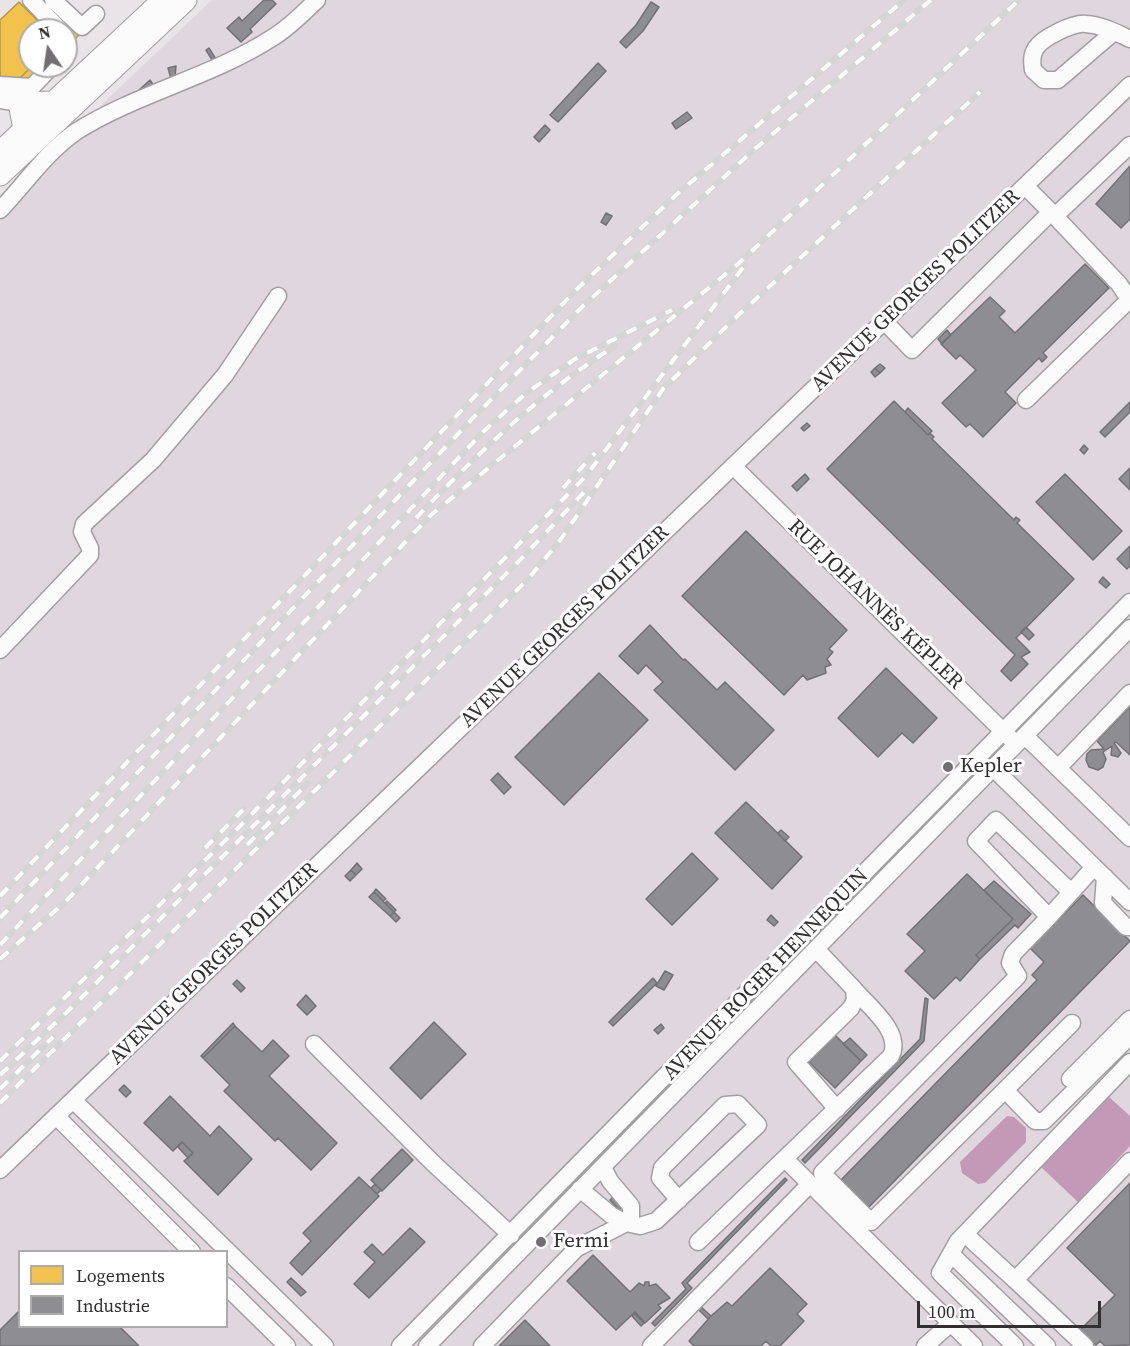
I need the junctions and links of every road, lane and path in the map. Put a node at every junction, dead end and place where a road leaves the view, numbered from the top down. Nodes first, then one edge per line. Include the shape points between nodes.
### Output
1 (30, 0) edge
2 (53, 0) edge
3 (163, 0) edge
4 (186, 0) edge
5 (317, 0) edge
6 (96, 14) dead end
7 (48, 18) edge
8 (1114, 32) junction
9 (1130, 39) edge
10 (41, 78) edge
11 (0, 85) edge
12 (1130, 85) edge
13 (9, 101) edge
14 (53, 102) junction
15 (24, 129) junction
16 (1130, 145) edge
17 (0, 152) edge
18 (0, 175) edge
19 (1025, 186) junction
20 (0, 210) edge
21 (1053, 214) junction
22 (278, 296) dead end
23 (1130, 299) edge
24 (884, 321) junction
25 (1026, 400) dead end
26 (733, 466) junction
27 (1130, 602) edge
28 (1130, 628) edge
29 (0, 650) edge
30 (1130, 693) edge
31 (1004, 731) junction
32 (1021, 740) junction
33 (993, 768) junction
34 (1058, 768) junction
35 (1130, 838) edge
36 (1100, 872) junction
37 (1071, 892) junction
38 (1130, 902) edge
39 (1049, 917) junction
40 (1130, 927) edge
41 (816, 949) junction
42 (854, 989) junction
43 (1130, 1019) edge
44 (1072, 1023) dead end
45 (1130, 1036) edge
46 (314, 1044) dead end
47 (1130, 1062) edge
48 (1070, 1079) dead end
49 (1005, 1090) junction
50 (73, 1100) junction
51 (837, 1109) junction
52 (56, 1116) junction
53 (785, 1159) junction
54 (1130, 1161) edge
55 (603, 1167) junction
56 (0, 1170) edge
57 (810, 1184) junction
58 (580, 1189) junction
59 (679, 1200) junction
60 (626, 1223) junction
61 (965, 1234) junction
62 (511, 1235) junction
63 (698, 1242) dead end
64 (191, 1250) edge
65 (227, 1250) edge
66 (228, 1251) edge
67 (951, 1254) junction
68 (1015, 1280) junction
69 (228, 1288) edge
70 (951, 1323) junction
71 (287, 1346) edge
72 (325, 1346) edge
73 (400, 1346) edge
74 (427, 1346) edge
75 (482, 1346) edge
76 (651, 1346) edge
77 (925, 1346) edge
78 (974, 1346) edge
79 (1015, 1346) edge
80 (1047, 1346) edge
81 (1085, 1346) edge

1 - 7 street
2 - 6 street via 82,27
3 - 14 main road
4 - 18 main road
5 - 20 street via 273,38 252,50 78,131 42,163
8 - 8 street via 1058,80 1044,80 1033,70 1031,60 1036,46 1069,26 1082,23
8 - 9 street
10 - 11 street via 32,87
12 - 19 street, AVENUE GEORGES POLITZER
13 - 14 main road
13 - 15 main road
14 - 15 main road
15 - 17 main road
16 - 21 street
19 - 21 street
19 - 24 street, AVENUE GEORGES POLITZER
21 - 23 street
21 - 24 street via 912,350
22 - 29 street via 225,375 160,452 84,524 82,532 90,555
23 - 25 street
24 - 26 street, AVENUE GEORGES POLITZER
26 - 31 street, RUE JOHANNÈS KÉPLER
26 - 50 street, AVENUE GEORGES POLITZER
27 - 31 street, AVENUE ROGER HENNEQUIN
28 - 32 street, AVENUE ROGER HENNEQUIN
30 - 34 street
31 - 32 street, RUE JOHANNÈS KÉPLER
31 - 62 street, AVENUE ROGER HENNEQUIN
32 - 33 street, AVENUE ROGER HENNEQUIN
32 - 34 street, RUE JOHANNÈS KÉPLER
33 - 36 street
33 - 41 street, AVENUE ROGER HENNEQUIN
34 - 35 street, RUE JOHANNÈS KÉPLER
36 - 37 street
36 - 38 street
36 - 40 street via 1103,903
37 - 39 street
37 - 39 street via 996,820 976,841
39 - 49 street via 1013,954 1010,963 1018,976 822,1173 871,1222
41 - 42 street
41 - 55 street, AVENUE ROGER HENNEQUIN
42 - 51 street via 894,1036 895,1049
42 - 51 street via 851,1008 796,1062
43 - 48 street
44 - 49 street
45 - 49 street via 1044,1121 1035,1121
46 - 62 street
47 - 61 street
50 - 52 street, AVENUE GEORGES POLITZER
50 - 65 street
51 - 53 street
52 - 56 street, AVENUE GEORGES POLITZER
52 - 64 street
53 - 57 street
53 - 63 street
54 - 68 street
55 - 58 street, AVENUE ROGER HENNEQUIN
55 - 60 street via 631,1206 631,1217
57 - 70 street
57 - 76 street
58 - 60 street
58 - 74 street, AVENUE ROGER HENNEQUIN
59 - 59 street via 758,1125 738,1104 725,1105 662,1168 660,1178
59 - 60 street via 656,1221 640,1226
60 - 75 street via 577,1248
61 - 67 street
61 - 68 street
62 - 73 street, AVENUE ROGER HENNEQUIN
66 - 72 street
67 - 79 street via 940,1273
67 - 80 street
68 - 81 street
69 - 71 street
70 - 77 street
70 - 78 street

